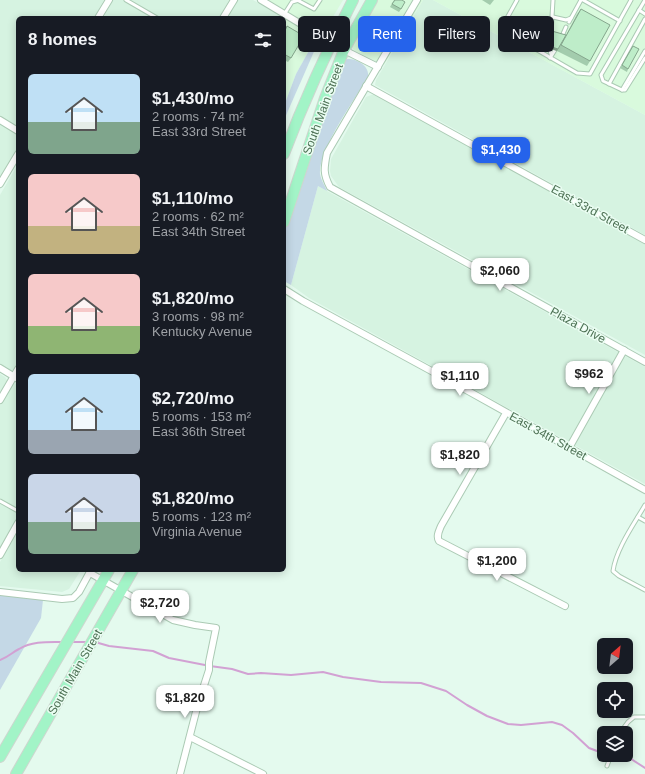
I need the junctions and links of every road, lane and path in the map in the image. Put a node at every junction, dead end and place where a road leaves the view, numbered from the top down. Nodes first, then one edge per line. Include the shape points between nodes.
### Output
1 (109, 0) edge
2 (126, 0) edge
3 (234, 0) edge
4 (261, 0) edge
5 (299, 0) edge
6 (320, 0) edge
7 (353, 0) edge
8 (372, 0) edge
9 (417, 0) edge
10 (517, 0) edge
11 (553, 0) edge
12 (582, 0) edge
13 (624, 0) edge
14 (645, 0) edge
15 (290, 1) edge
16 (630, 2) edge
17 (639, 10) junction
18 (285, 13) junction
19 (645, 14) edge
20 (99, 16) edge
21 (154, 16) edge
22 (224, 16) edge
23 (345, 16) edge
24 (508, 16) edge
25 (553, 16) edge
26 (554, 16) edge
27 (571, 18) junction
28 (645, 19) edge
29 (298, 21) edge
30 (620, 21) junction
31 (569, 22) dead end
32 (566, 27) dead end
33 (562, 36) edge
34 (350, 39) edge
35 (555, 50) edge
36 (645, 51) edge
37 (327, 52) edge
38 (343, 52) edge
39 (348, 52) edge
40 (542, 52) edge
41 (550, 52) edge
42 (550, 56) junction
43 (645, 58) edge
44 (378, 67) junction
45 (609, 84) junction
46 (366, 86) junction
47 (622, 90) junction
48 (0, 120) edge
49 (16, 130) edge
50 (286, 149) edge
51 (16, 157) edge
52 (0, 184) edge
53 (286, 216) edge
54 (645, 240) edge
55 (286, 290) edge
56 (624, 350) junction
57 (645, 362) edge
58 (0, 368) edge
59 (16, 378) edge
60 (0, 400) edge
61 (506, 413) junction
62 (569, 448) junction
63 (645, 490) edge
64 (0, 501) edge
65 (645, 505) edge
66 (16, 510) edge
67 (638, 517) junction
68 (645, 521) edge
69 (16, 527) edge
70 (0, 555) edge
71 (90, 572) edge
72 (108, 572) edge
73 (132, 572) edge
74 (103, 580) junction
75 (645, 590) edge
76 (122, 591) junction
77 (0, 592) edge
78 (565, 606) dead end
79 (645, 717) edge
80 (625, 726) edge
81 (190, 737) junction
82 (0, 757) edge
83 (608, 762) edge
84 (607, 766) dead end
85 (16, 774) edge
86 (180, 774) edge
87 (263, 774) edge

1 - 20 street
2 - 21 lane
3 - 22 street
4 - 18 street
5 - 6 lane via 314,9
5 - 15 lane
7 - 23 main road, South Main Street
8 - 34 main road, South Main Street
9 - 44 street, Plaza Drive
10 - 24 lane
11 - 25 lane
12 - 27 lane
12 - 30 lane
13 - 16 lane
14 - 17 lane
15 - 18 lane
16 - 30 lane
17 - 19 lane
17 - 45 lane via 601,75 603,81
18 - 29 street
26 - 27 lane via 566,20
27 - 31 lane
28 - 45 lane
30 - 42 lane via 590,74 577,73
32 - 33 lane
35 - 42 lane
36 - 47 lane
37 - 50 main road, South Main Street
38 - 53 main road, South Main Street via 325,98
39 - 44 street
40 - 42 lane
41 - 42 lane
43 - 47 lane via 625,90
44 - 46 street, Plaza Drive
45 - 47 lane
46 - 54 street, East 33rd Street
46 - 56 street, Plaza Drive via 327,153 324,176 330,187
48 - 49 street
51 - 52 street
55 - 61 street, East 34th Street
56 - 57 street, Plaza Drive
56 - 62 street
58 - 59 street
59 - 60 street
61 - 62 street, East 34th Street
61 - 78 street via 441,526 439,541
62 - 63 street, East 34th Street
64 - 66 lane
65 - 67 lane
67 - 68 lane
67 - 75 lane via 618,552 614,571
69 - 70 street
71 - 74 street
71 - 77 street via 73,598
72 - 74 main road, South Main Street
73 - 76 main road, South Main Street
74 - 76 street
74 - 82 main road, South Main Street
76 - 81 street via 173,620 216,628 209,670
76 - 85 main road, South Main Street
79 - 80 lane via 634,717
81 - 86 street
81 - 87 street
83 - 84 lane

